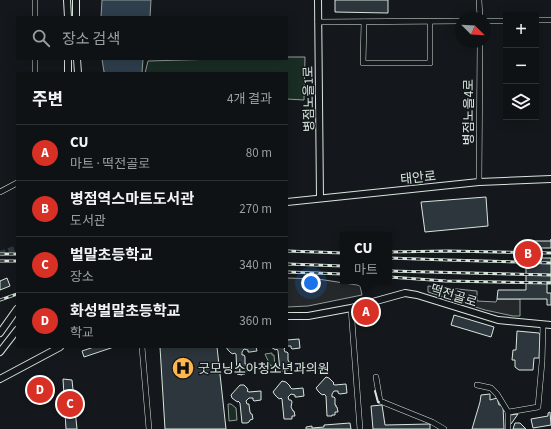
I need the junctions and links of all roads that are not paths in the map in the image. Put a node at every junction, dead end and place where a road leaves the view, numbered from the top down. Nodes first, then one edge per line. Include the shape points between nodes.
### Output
1 (35, 0) edge
2 (318, 0) edge
3 (479, 0) edge
4 (67, 1) edge
5 (76, 1) edge
6 (480, 12) edge
7 (35, 16) edge
8 (68, 16) edge
9 (76, 16) edge
10 (539, 20) edge
11 (551, 20) edge
12 (455, 21) edge
13 (491, 21) edge
14 (503, 21) edge
15 (318, 22) junction
16 (364, 22) junction
17 (430, 22) junction
18 (480, 48) edge
19 (35, 60) edge
20 (68, 60) edge
21 (77, 60) edge
22 (35, 72) edge
23 (68, 72) edge
24 (78, 72) edge
25 (551, 179) edge
26 (479, 182) junction
27 (16, 184) edge
28 (0, 192) edge
29 (320, 198) junction
30 (288, 202) edge
31 (351, 308) junction
32 (16, 310) edge
33 (288, 316) edge
34 (543, 325) junction
35 (551, 325) edge
36 (16, 331) edge
37 (0, 334) edge
38 (58, 348) edge
39 (142, 348) edge
40 (0, 352) edge
41 (376, 377) dead end
42 (0, 379) edge
43 (477, 385) dead end
44 (508, 412) junction
45 (149, 429) edge
46 (360, 429) edge
47 (444, 429) edge
48 (508, 429) edge

1 - 7 street
2 - 15 street, 병점노을1로
3 - 6 street
4 - 8 street
5 - 9 street
10 - 11 street
12 - 17 street
13 - 14 street
15 - 16 street
15 - 29 street, 병점노을1로
16 - 17 street
16 - 17 street via 363,63 430,63
18 - 26 street, 병점노을4로
19 - 22 street
20 - 23 street
21 - 24 street
25 - 26 street, 태안로
26 - 29 street, 태안로
27 - 28 street
29 - 30 street, 태안로
31 - 33 street, 떡전골로 via 308,316
31 - 34 street, 떡전골로 via 405,293 498,320
31 - 46 street
32 - 37 street
34 - 35 street, 떡전골로
34 - 44 street via 538,407
36 - 40 street
38 - 42 street
39 - 45 street
41 - 47 street via 380,401
43 - 44 street via 491,388
44 - 48 street

